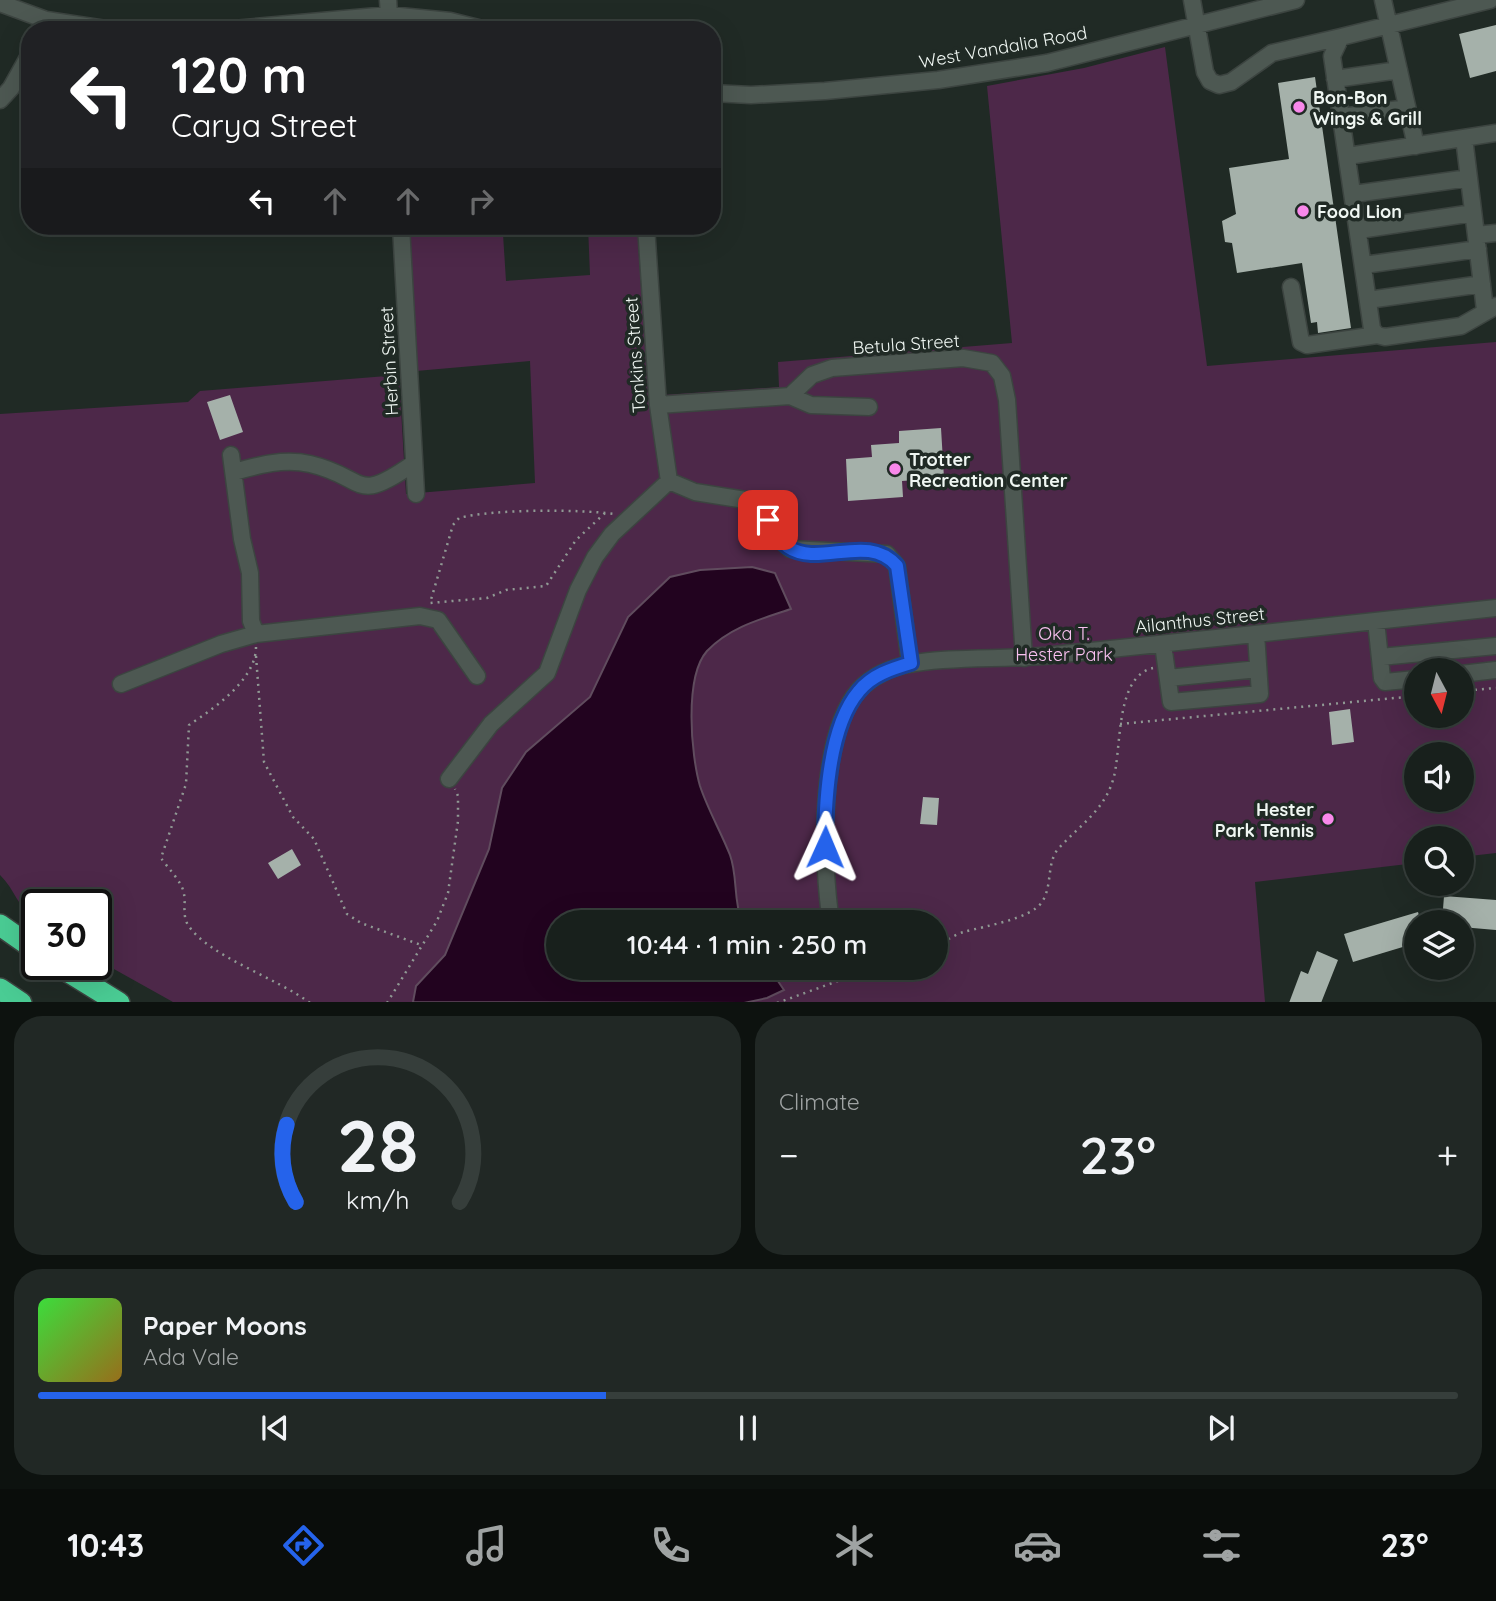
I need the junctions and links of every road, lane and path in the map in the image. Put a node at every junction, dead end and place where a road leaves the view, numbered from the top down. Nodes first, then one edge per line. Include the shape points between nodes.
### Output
1 (1192, 0) edge
2 (1296, 0) edge
3 (1383, 0) edge
4 (1490, 0) edge
5 (0, 3) edge
6 (389, 15) edge
7 (35, 21) edge
8 (322, 21) edge
9 (450, 21) edge
10 (1197, 25) junction
11 (1389, 25) junction
12 (1340, 37) junction
13 (21, 70) edge
14 (1399, 70) junction
15 (1335, 79) junction
16 (721, 93) edge
17 (0, 100) edge
18 (1407, 108) junction
19 (1342, 117) junction
20 (1496, 134) edge
21 (1464, 138) junction
22 (1416, 146) junction
23 (1348, 156) junction
24 (1469, 178) junction
25 (1354, 194) junction
26 (1473, 213) junction
27 (1359, 230) junction
28 (1496, 233) edge
29 (401, 235) edge
30 (647, 235) edge
31 (1477, 242) junction
32 (1364, 265) junction
33 (1482, 284) junction
34 (1291, 287) dead end
35 (1368, 300) junction
36 (1491, 308) edge
37 (1377, 335) junction
38 (790, 396) junction
39 (658, 405) junction
40 (869, 407) dead end
41 (231, 455) dead end
42 (414, 463) junction
43 (234, 472) junction
44 (669, 481) junction
45 (416, 494) dead end
46 (606, 513) junction
47 (632, 516) junction
48 (1496, 608) edge
49 (1376, 621) junction
50 (256, 634) junction
51 (1256, 634) junction
52 (1163, 644) junction
53 (1496, 646) edge
54 (256, 656) junction
55 (1380, 657) junction
56 (1024, 658) junction
57 (911, 663) junction
58 (1258, 668) junction
59 (1496, 670) edge
60 (1162, 673) junction
61 (1474, 673) edge
62 (477, 676) dead end
63 (1404, 680) edge
64 (121, 684) dead end
65 (1496, 688) edge
66 (1474, 690) edge
67 (1404, 697) edge
68 (1121, 724) junction
69 (449, 779) joint
70 (830, 910) edge
71 (0, 925) edge
72 (21, 940) edge
73 (948, 940) edge
74 (421, 945) junction
75 (81, 980) edge
76 (841, 980) edge
77 (0, 989) edge
78 (20, 1002) edge
79 (116, 1002) edge
80 (309, 1002) edge
81 (388, 1002) edge
82 (780, 1002) edge

1 - 10 street
2 - 10 street, West Vandalia Road
3 - 11 street
4 - 11 street
5 - 7 street
6 - 8 street
6 - 9 street
10 - 12 street via 1205,72 1219,85 1231,82 1272,53
10 - 16 street, West Vandalia Road via 1047,63 937,80 825,91
11 - 12 street
11 - 14 street
12 - 15 street via 1332,56
13 - 17 street
14 - 15 street
14 - 18 street
15 - 19 street
18 - 19 street
18 - 22 street
19 - 23 street
20 - 21 street
21 - 22 street
21 - 24 street
22 - 23 street
23 - 25 street
24 - 25 street
24 - 26 street
25 - 27 street
26 - 27 street
26 - 31 street
27 - 32 street
28 - 31 street
29 - 42 street, Herbin Street
30 - 39 street, Tonkins Street
31 - 32 street
31 - 33 street
32 - 35 street
33 - 35 street
33 - 36 street
34 - 37 street via 1301,342 1307,345
35 - 37 street
36 - 37 street via 1461,326
38 - 39 street
38 - 40 street via 811,405
38 - 56 street, Betula Street via 812,375 832,368 964,358 992,363 1002,376 1007,400
39 - 44 street, Tonkins Street
41 - 43 street
42 - 43 street via 390,481 370,487 309,464 273,462
42 - 45 street, Herbin Street
43 - 50 street
44 - 47 street
44 - 57 street via 695,492 758,502 790,549 887,554 897,566
46 - 46 path via 458,518 430,603 546,586 576,540
46 - 47 path
47 - 69 street via 601,549 578,590 547,674 491,724
48 - 49 street, Ailanthus Street
49 - 51 street, Ailanthus Street
49 - 55 street
50 - 54 path
50 - 62 street via 430,616 444,627
50 - 64 street
51 - 52 street, Ailanthus Street
51 - 58 street
52 - 56 street, Ailanthus Street
52 - 60 street
53 - 55 street
54 - 74 path via 264,762 293,817 314,839 347,914
54 - 80 path via 224,702 189,726 186,784 161,858 184,891 189,926 204,943
55 - 63 street via 1385,682
56 - 57 street, Ailanthus Street
57 - 70 street, Ailanthus Street via 881,672 859,690 839,730 825,821
58 - 60 street
58 - 60 street via 1260,694 1171,702
59 - 61 street
60 - 68 path via 1147,669 1130,690
65 - 66 path
67 - 68 path
68 - 73 path via 1113,781 1085,826 1057,849 1042,902 1032,913
69 - 74 path via 458,796 456,854 437,921
71 - 72 highway
74 - 81 path
75 - 79 highway
76 - 82 path
77 - 78 highway

